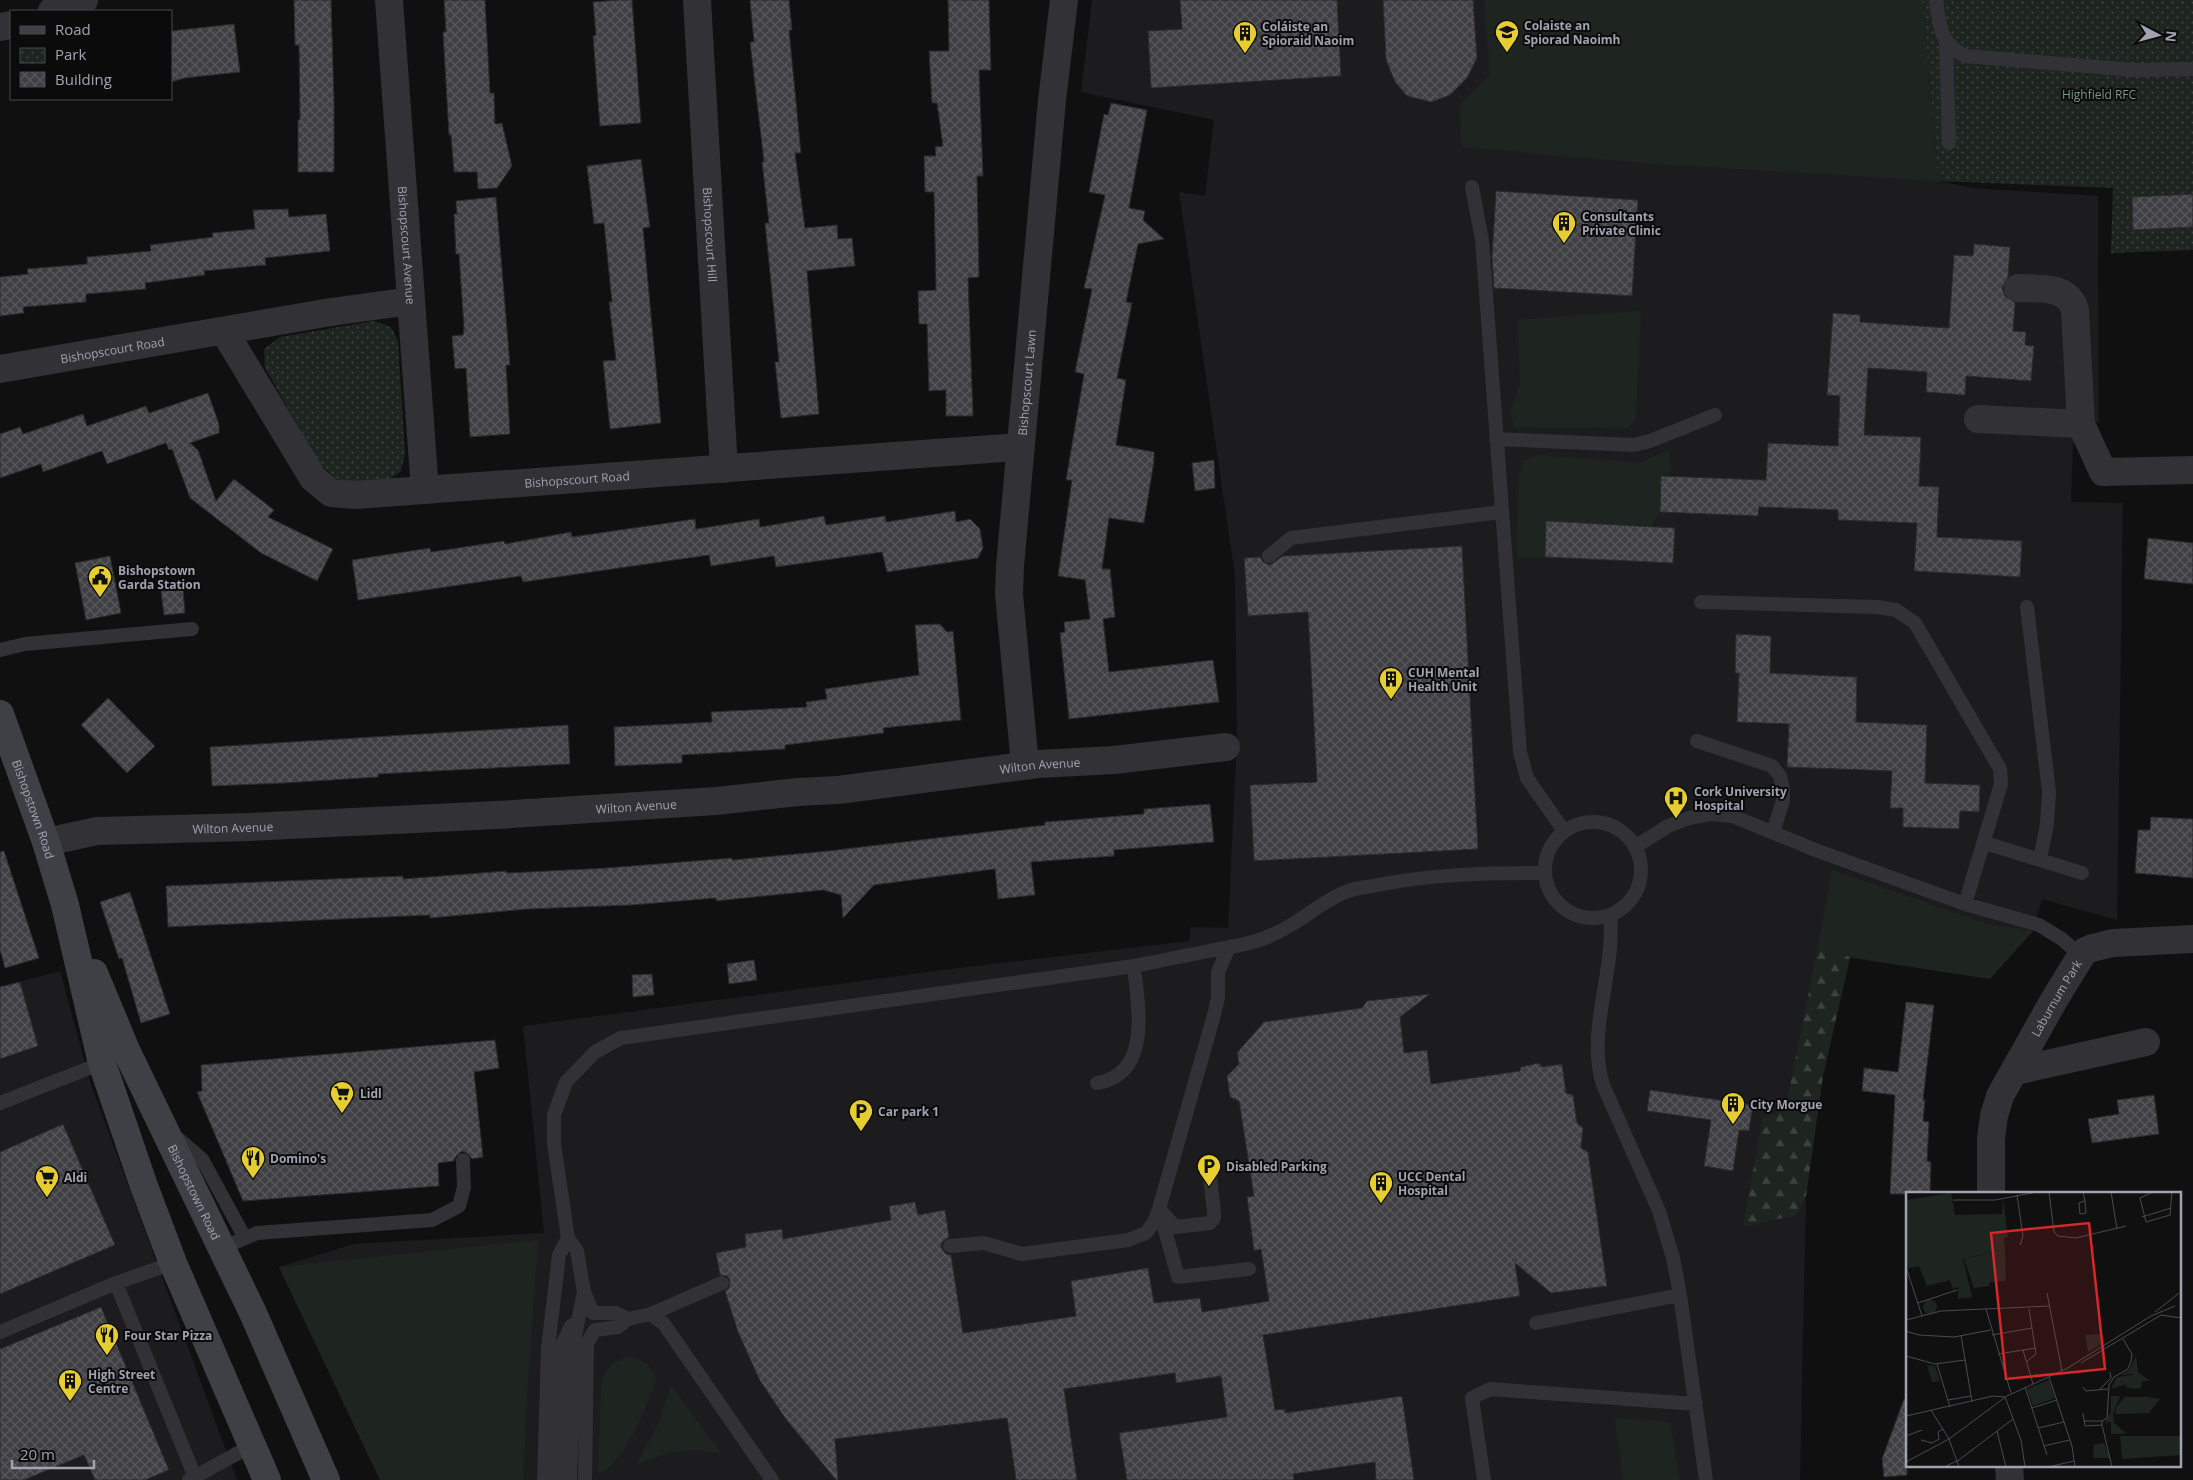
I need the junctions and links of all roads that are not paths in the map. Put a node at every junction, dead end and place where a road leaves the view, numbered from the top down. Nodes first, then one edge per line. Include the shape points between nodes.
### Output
1 (84, 0) edge
2 (389, 0) edge
3 (697, 0) edge
4 (1064, 0) edge
5 (1936, 0) edge
6 (55, 10) edge
7 (1946, 42) junction
8 (2193, 69) edge
9 (1949, 144) dead end
10 (1472, 187) dead end
11 (2018, 288) dead end
12 (411, 301) junction
13 (224, 331) junction
14 (0, 369) edge
15 (1715, 415) dead end
16 (1978, 419) dead end
17 (2081, 424) junction
18 (1496, 440) junction
19 (1019, 446) junction
20 (724, 469) junction
21 (2193, 470) edge
22 (425, 490) junction
23 (1501, 512) junction
24 (1269, 556) dead end
25 (1701, 602) dead end
26 (2028, 607) dead end
27 (192, 629) dead end
28 (0, 650) edge
29 (0, 714) edge
30 (1697, 741) dead end
31 (1226, 747) dead end
32 (1025, 765) junction
33 (1564, 831) junction
34 (1773, 832) junction
35 (46, 842) junction
36 (1985, 843) junction
37 (1635, 846) junction
38 (2040, 859) junction
39 (1544, 873) junction
40 (2082, 873) dead end
41 (1965, 904) junction
42 (65, 905) junction
43 (1610, 915) junction
44 (2193, 939) edge
45 (1229, 947) junction
46 (2081, 956) junction
47 (1134, 966) junction
48 (2146, 1042) dead end
49 (102, 1063) junction
50 (2014, 1071) junction
51 (1097, 1083) dead end
52 (0, 1103) edge
53 (463, 1160) dead end
54 (1209, 1169) dead end
55 (1991, 1192) edge
56 (1159, 1209) junction
57 (568, 1238) junction
58 (234, 1243) junction
59 (950, 1246) dead end
60 (173, 1263) junction
61 (1249, 1269) dead end
62 (116, 1283) junction
63 (722, 1283) dead end
64 (584, 1292) junction
65 (1680, 1295) junction
66 (593, 1313) junction
67 (651, 1314) junction
68 (628, 1319) junction
69 (578, 1322) junction
70 (1536, 1322) dead end
71 (0, 1332) edge
72 (1696, 1404) junction
73 (251, 1446) junction
74 (192, 1479) edge
75 (267, 1480) edge
76 (326, 1480) edge
77 (544, 1480) edge
78 (557, 1480) edge
79 (570, 1480) edge
80 (585, 1480) edge
81 (772, 1480) edge
82 (1484, 1480) edge
83 (1706, 1480) edge

1 - 6 street
2 - 12 street, Bishopscourt Avenue
3 - 20 street, Bishopscourt Hill
4 - 19 street, Bishopscourt Lawn
5 - 7 lane via 1941,34
7 - 8 lane via 1965,56 2134,70
7 - 9 lane
10 - 18 lane via 1482,240
11 - 17 street via 2057,290 2072,301
12 - 13 street, Bishopscourt Road
12 - 22 street, Bishopscourt Avenue
13 - 14 street, Bishopscourt Road
13 - 22 street, Bishopscourt Road via 313,478 322,487 331,492 355,495
15 - 18 lane via 1634,445
16 - 17 street
17 - 21 street via 2103,472
18 - 23 lane
19 - 20 street, Bishopscourt Road
19 - 32 street, Bishopscourt Lawn via 1008,594
20 - 22 street, Bishopscourt Road
23 - 24 lane via 1292,538
23 - 33 lane via 1520,752 1527,778
25 - 36 lane via 1877,607 1896,610 1915,624 2000,769 2001,784
26 - 38 lane via 2049,792
27 - 28 lane via 25,644
29 - 35 main road, Bishopstown Road
30 - 34 lane via 1772,766 1780,776 1783,789 1783,801
31 - 32 street, Wilton Avenue via 1114,760
32 - 35 street, Wilton Avenue via 838,790 716,801 497,816 97,831
33 - 37 lane via 1576,824 1604,822 1617,828
33 - 39 lane via 1546,855
34 - 37 lane via 1732,816 1711,814 1668,826
34 - 41 lane
35 - 42 main road, Bishopstown Road
36 - 38 lane
36 - 41 lane
37 - 43 lane via 1641,870 1638,885 1627,903
38 - 40 lane
39 - 43 lane via 1554,900 1566,910 1582,917
39 - 45 lane via 1405,879 1348,891 1266,937 1246,945
41 - 46 lane via 2038,925 2062,939
42 - 49 main road, Bishopstown Road
42 - 58 main road, Bishopstown Road via 126,1050 164,1125
43 - 65 lane via 1612,934 1597,1041 1599,1073 1659,1212
44 - 46 street, Laburnum Park via 2113,943 2092,948
45 - 47 lane
45 - 56 lane via 1218,972 1214,1015
46 - 50 street, Laburnum Park
47 - 51 lane via 1140,1027 1137,1044 1129,1064 1116,1078
47 - 57 lane via 621,1038 595,1052 566,1082 554,1115 554,1144
48 - 50 street
49 - 52 lane
49 - 60 main road, Bishopstown Road
50 - 55 street, Laburnum Park via 2000,1096 1994,1116
53 - 58 lane via 464,1186 459,1206 432,1220 257,1233
54 - 56 lane via 1214,1212 1210,1223 1175,1226
56 - 59 lane via 1146,1233 1128,1240 1022,1254 984,1243
56 - 61 lane via 1178,1277
57 - 64 lane via 577,1250
57 - 77 lane via 558,1254 548,1348
58 - 76 main road, Bishopstown Road
60 - 62 lane
60 - 73 main road, Bishopstown Road
62 - 71 lane
62 - 74 lane
63 - 67 lane
64 - 66 lane
64 - 69 lane
65 - 70 lane
65 - 72 lane
66 - 68 lane via 616,1313
66 - 69 lane
67 - 68 lane
67 - 81 lane via 664,1324
68 - 80 lane via 618,1327 595,1330 587,1343
69 - 78 lane via 571,1326 561,1347
69 - 79 lane
72 - 82 lane via 1490,1389 1472,1398
72 - 83 lane
73 - 74 lane
73 - 75 main road, Bishopstown Road

